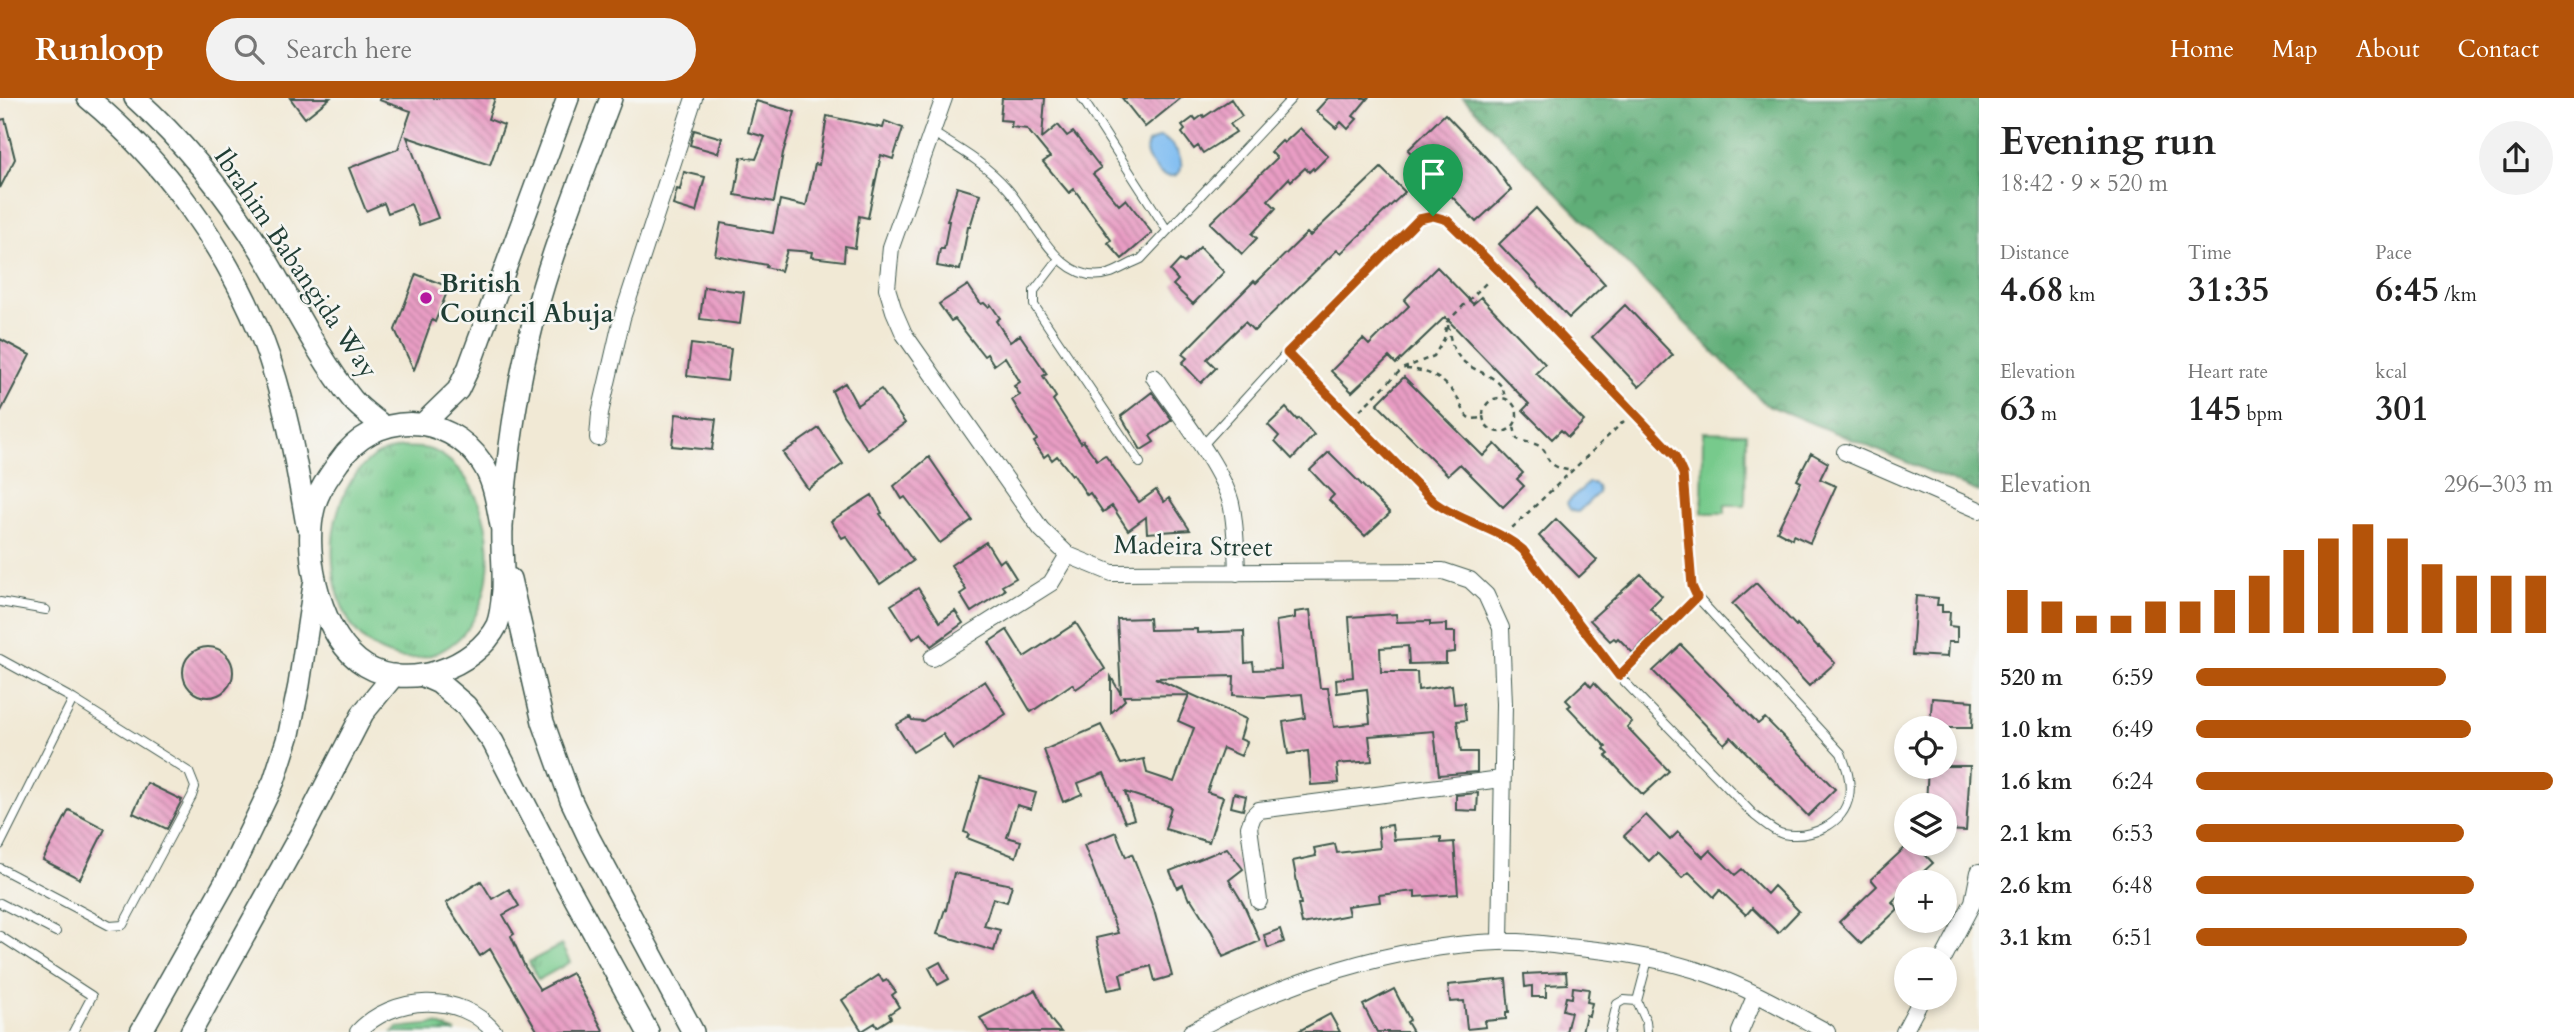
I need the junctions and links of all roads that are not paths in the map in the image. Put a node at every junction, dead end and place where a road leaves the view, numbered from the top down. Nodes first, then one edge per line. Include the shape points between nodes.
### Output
1 (88, 98) edge
2 (135, 98) edge
3 (568, 98) edge
4 (611, 98) edge
5 (694, 98) edge
6 (944, 98) edge
7 (1082, 98) edge
8 (1292, 98) edge
9 (932, 132) junction
10 (1167, 230) junction
11 (1058, 260) junction
12 (1287, 353) junction
13 (1154, 377) dead end
14 (424, 423) junction
15 (384, 427) junction
16 (598, 438) dead end
17 (1201, 447) junction
18 (1845, 452) dead end
19 (1140, 463) dead end
20 (1979, 510) edge
21 (309, 537) junction
22 (503, 540) junction
23 (1068, 555) junction
24 (1237, 573) junction
25 (315, 576) junction
26 (1697, 597) junction
27 (0, 602) edge
28 (46, 610) dead end
29 (932, 657) dead end
30 (0, 659) edge
31 (421, 675) junction
32 (394, 676) junction
33 (1619, 676) junction
34 (73, 699) junction
35 (1501, 779) junction
36 (0, 845) edge
37 (0, 868) edge
38 (1979, 872) edge
39 (1259, 901) dead end
40 (0, 903) edge
41 (1976, 904) edge
42 (56, 932) dead end
43 (0, 936) edge
44 (1500, 942) junction
45 (1950, 947) edge
46 (1649, 956) junction
47 (1756, 994) junction
48 (1637, 1000) junction
49 (1915, 1010) edge
50 (73, 1032) edge
51 (141, 1032) edge
52 (191, 1032) edge
53 (358, 1032) edge
54 (494, 1032) edge
55 (648, 1032) edge
56 (692, 1032) edge
57 (1191, 1032) edge
58 (1610, 1032) edge
59 (1647, 1032) edge
60 (1740, 1032) edge
61 (1827, 1032) edge
62 (1903, 1032) edge

1 - 21 main road via 164,174 232,272 274,377
2 - 15 main road, Ibrahim Babangida Way via 226,200 324,359 354,401
3 - 14 main road via 469,367 457,390
4 - 22 main road via 533,321 514,424
5 - 16 street via 622,318
6 - 9 street, Madeira Street
7 - 10 lane
8 - 10 lane
9 - 11 lane via 987,167 1009,190
9 - 23 street, Madeira Street via 891,247 887,288 894,311 904,334 1026,507
10 - 11 lane via 1141,259 1109,274 1086,275
11 - 19 lane via 1034,291 1034,305
12 - 17 lane
12 - 26 lane via 1419,219 1447,220 1675,456 1683,474 1692,586
12 - 33 lane via 1434,502 1523,550
13 - 17 street
14 - 15 main road
14 - 22 main road via 463,443 482,463 494,488
15 - 21 main road via 344,454 325,481 314,506
17 - 24 street via 1230,501
18 - 20 street
21 - 25 main road
22 - 31 main road via 498,623 469,658
22 - 56 main road via 543,722 571,800
23 - 24 street, Madeira Street via 1112,573
23 - 29 street via 1051,583
24 - 35 street, Madeira Street via 1443,571 1470,580 1486,594 1501,628
25 - 32 main road via 339,642 364,665
25 - 51 main road via 299,685 274,781 226,881
26 - 33 lane
26 - 33 lane via 1841,753 1849,797 1836,820 1814,834 1782,834 1755,816
27 - 28 lane
30 - 34 lane
31 - 32 main road
31 - 55 main road via 439,683 466,706 493,742
32 - 52 main road via 363,713
34 - 36 lane
34 - 37 lane via 188,772 195,787 192,796 123,925 110,926
35 - 39 street via 1259,810 1249,827
35 - 44 street, Madeira Street
38 - 41 street
40 - 42 lane
41 - 45 street
43 - 50 lane via 92,996
44 - 46 street
44 - 57 street via 1421,951 1337,970 1251,1002
46 - 47 street
46 - 48 lane
47 - 60 street
47 - 61 street
48 - 58 lane via 1618,1004
48 - 59 lane
49 - 62 street
53 - 54 street via 382,1012 420,1003 458,1007

